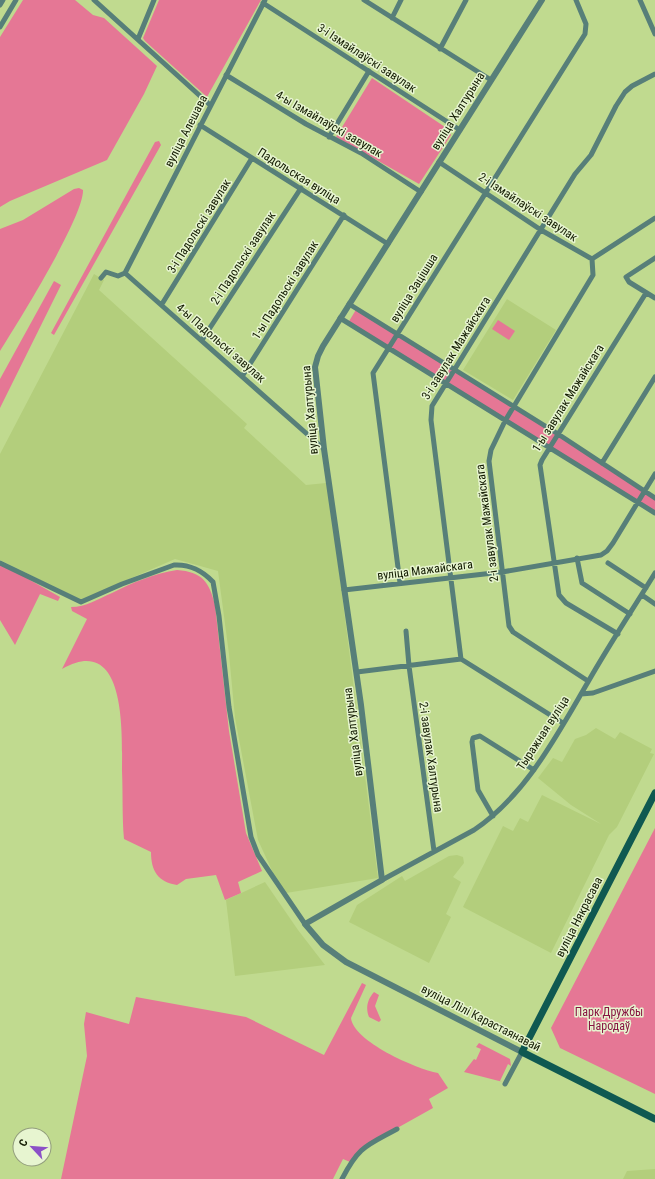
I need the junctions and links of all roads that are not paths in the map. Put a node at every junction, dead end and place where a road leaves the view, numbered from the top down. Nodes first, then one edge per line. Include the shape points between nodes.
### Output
1 (3, 0) edge
2 (16, 0) edge
3 (94, 0) edge
4 (154, 0) edge
5 (364, 0) edge
6 (401, 0) edge
7 (466, 0) edge
8 (542, 0) edge
9 (576, 0) edge
10 (640, 0) edge
11 (264, 2) edge
12 (0, 5) edge
13 (392, 18) junction
14 (0, 27) edge
15 (655, 34) edge
16 (138, 39) junction
17 (440, 49) junction
18 (369, 71) junction
19 (655, 74) edge
20 (226, 75) junction
21 (491, 80) junction
22 (210, 105) junction
23 (200, 125) junction
24 (460, 130) junction
25 (329, 137) junction
26 (252, 158) junction
27 (439, 162) junction
28 (301, 188) junction
29 (421, 192) junction
30 (487, 193) junction
31 (344, 215) junction
32 (655, 218) edge
33 (541, 230) junction
34 (388, 244) junction
35 (655, 258) edge
36 (592, 259) junction
37 (125, 273) junction
38 (101, 278) dead end
39 (646, 293) junction
40 (655, 298) edge
41 (162, 304) junction
42 (349, 304) junction
43 (340, 318) junction
44 (397, 334) junction
45 (202, 340) junction
46 (388, 348) junction
47 (454, 370) junction
48 (243, 375) junction
49 (655, 377) edge
50 (445, 384) junction
51 (514, 406) junction
52 (505, 421) junction
53 (558, 434) junction
54 (550, 447) junction
55 (324, 449) junction
56 (602, 463) junction
57 (655, 474) edge
58 (644, 491) junction
59 (655, 498) edge
60 (637, 503) junction
61 (655, 513) edge
62 (577, 558) junction
63 (554, 562) junction
64 (0, 563) edge
65 (608, 564) dead end
66 (502, 572) junction
67 (655, 573) edge
68 (452, 577) junction
69 (400, 583) junction
70 (646, 588) junction
71 (344, 590) junction
72 (642, 595) junction
73 (655, 604) edge
74 (630, 614) junction
75 (406, 631) dead end
76 (618, 634) junction
77 (461, 660) junction
78 (409, 666) junction
79 (655, 671) edge
80 (357, 672) junction
81 (588, 681) junction
82 (581, 694) junction
83 (563, 724) junction
84 (534, 770) junction
85 (655, 793) edge
86 (493, 816) junction
87 (434, 851) junction
88 (382, 880) junction
89 (305, 924) junction
90 (522, 1052) junction
91 (505, 1084) dead end
92 (655, 1120) edge
93 (398, 1129) dead end
94 (342, 1179) edge

1 - 12 street
2 - 14 street
3 - 16 street
4 - 16 street
5 - 13 street
6 - 13 street
7 - 17 street
8 - 21 street, вуліца Халтурына
9 - 30 street, вуліца Зацішша via 586,24 585,34
10 - 15 street
11 - 18 street, 3-і Ізмайлаўскі завулак
11 - 20 street, вуліца Алешава
13 - 17 street
16 - 22 street
17 - 21 street
18 - 24 street, 3-і Ізмайлаўскі завулак
18 - 25 street
19 - 33 street, 3-і завулак Мажайскага via 632,86 621,97 591,155 575,174
20 - 22 street, вуліца Алешава
20 - 25 street, 4-ы Ізмайлаўскі завулак
21 - 24 street, вуліца Халтурына
22 - 23 street, вуліца Алешава
23 - 26 street, Падольская вуліца
23 - 37 street, вуліца Алешава
24 - 27 street, вуліца Халтурына
25 - 29 street, 4-ы Ізмайлаўскі завулак via 374,161
26 - 28 street, Падольская вуліца
26 - 41 street, 3-і Падольскі завулак
27 - 29 street, вуліца Халтурына
27 - 30 street, 2-і Ізмайлаўскі завулак
28 - 31 street, Падольская вуліца
28 - 45 street, 2-і Падольскі завулак
29 - 34 street, вуліца Халтурына
30 - 33 street, 2-і Ізмайлаўскі завулак
30 - 44 street, вуліца Зацішша
31 - 34 street, Падольская вуліца
31 - 48 street, 1-ы Падольскі завулак
32 - 36 street
33 - 36 street, 2-і Ізмайлаўскі завулак
33 - 47 street, 3-і завулак Мажайскага
34 - 42 street, вуліца Халтурына
35 - 39 street via 626,277 628,282
36 - 51 street, 2-і завулак Мажайскага via 593,275
37 - 38 street via 118,276 106,272
37 - 41 street, 4-ы Падольскі завулак
39 - 40 street
39 - 53 street, 1-ы завулак Мажайскага
41 - 45 street, 4-ы Падольскі завулак
42 - 43 street, вуліца Халтурына
42 - 44 street
43 - 46 street
43 - 55 street, вуліца Халтурына via 320,352 315,367
44 - 46 street, вуліца Зацішша
44 - 47 street
45 - 48 street, 4-ы Падольскі завулак
46 - 50 street
46 - 69 street, вуліца Зацішша via 372,376
47 - 50 street, 3-і завулак Мажайскага
47 - 51 street
48 - 55 street, 4-ы Падольскі завулак
49 - 56 street
50 - 52 street
50 - 68 street, 3-і завулак Мажайскага via 430,413
51 - 52 street, 2-і завулак Мажайскага
51 - 53 street
52 - 54 street
52 - 66 street, 2-і завулак Мажайскага via 493,445 489,461
53 - 54 street, 1-ы завулак Мажайскага
53 - 56 street
54 - 60 street
54 - 63 street, 1-ы завулак Мажайскага via 540,465
55 - 71 street, вуліца Халтурына
56 - 58 street
57 - 58 street, вуліца Мажайскага
58 - 59 street
58 - 60 street, вуліца Мажайскага
60 - 61 street
60 - 62 street, вуліца Мажайскага via 607,551 601,555
62 - 63 street, вуліца Мажайскага
62 - 74 street via 582,583
63 - 66 street, вуліца Мажайскага
63 - 76 street, 1-ы завулак Мажайскага via 562,600
64 - 89 street via 81,602 174,565 192,567 213,582 229,707 252,837 258,854
65 - 70 street
66 - 68 street, вуліца Мажайскага
66 - 81 street, 2-і завулак Мажайскага via 512,632
67 - 70 street, Тыражная вуліца
68 - 69 street, вуліца Мажайскага
68 - 77 street, 3-і завулак Мажайскага
69 - 71 street, вуліца Мажайскага
70 - 72 street, Тыражная вуліца
71 - 80 street, вуліца Халтурына
72 - 73 street
72 - 74 street, Тыражная вуліца
74 - 76 street, Тыражная вуліца
75 - 78 street, 2-і завулак Халтурына
76 - 81 street, Тыражная вуліца
77 - 78 street
77 - 83 street
78 - 80 street
78 - 87 street, 2-і завулак Халтурына
79 - 82 street
80 - 88 street, вуліца Халтурына
81 - 82 street, Тыражная вуліца
82 - 83 street, Тыражная вуліца
83 - 84 street, Тыражная вуліца
84 - 86 street, Тыражная вуліца
84 - 86 street via 480,736 473,738 478,790
85 - 90 main road, вуліца Някрасава
86 - 87 street, Тыражная вуліца via 474,830
87 - 88 street, Тыражная вуліца
88 - 89 street, Тыражная вуліца
89 - 90 street, вуліца Лілі Карастаянавай via 323,945 346,962
90 - 91 street
90 - 92 main road, вуліца Лілі Карастаянавай
93 - 94 street via 363,1148

